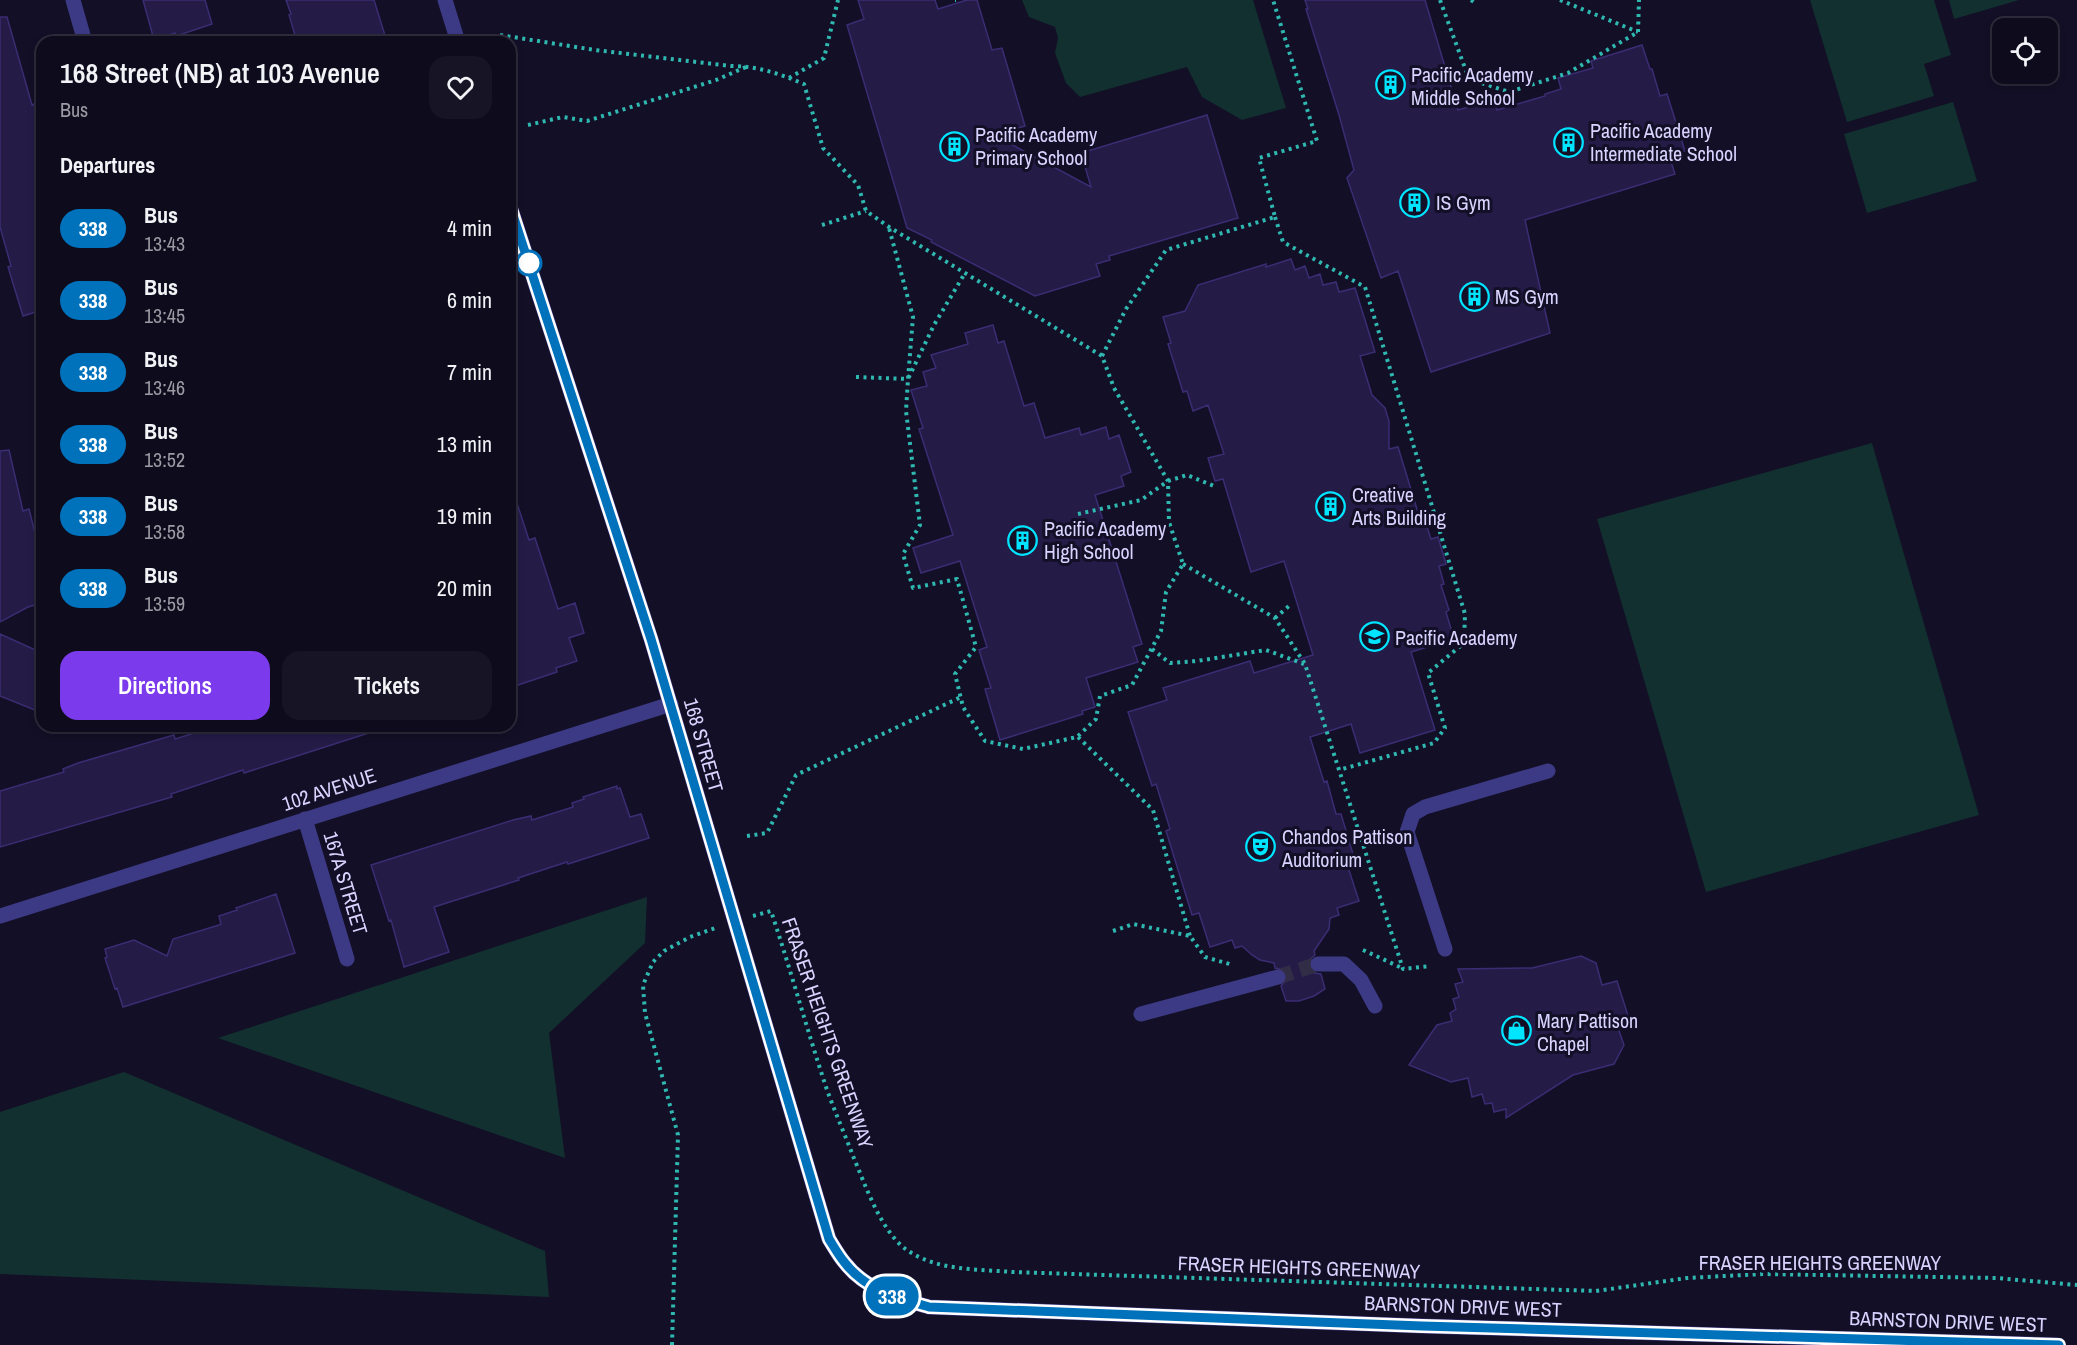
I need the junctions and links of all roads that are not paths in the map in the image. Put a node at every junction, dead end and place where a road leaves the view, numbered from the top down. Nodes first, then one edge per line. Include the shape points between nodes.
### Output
1 (72, 0) edge
2 (446, 0) edge
3 (83, 36) edge
4 (456, 36) edge
5 (516, 224) edge
6 (670, 704) junction
7 (1548, 771) dead end
8 (305, 819) junction
9 (0, 916) edge
10 (1445, 949) dead end
11 (347, 959) dead end
12 (1318, 964) tunnel mouth
13 (1278, 977) tunnel mouth
14 (1375, 1006) dead end
15 (1141, 1014) dead end
16 (870, 1286) joint
17 (2058, 1345) edge

1 - 3 street
2 - 4 street
5 - 6 street, 168 STREET
6 - 8 street, 102 AVENUE
6 - 16 street, 168 STREET via 829,1239 846,1264
7 - 10 street via 1425,807 1413,814 1407,832
8 - 9 street, 102 AVENUE
8 - 11 street, 167A STREET
12 - 14 street via 1344,964 1361,981
13 - 15 street
16 - 17 street, BARNSTON DRIVE WEST via 929,1307

